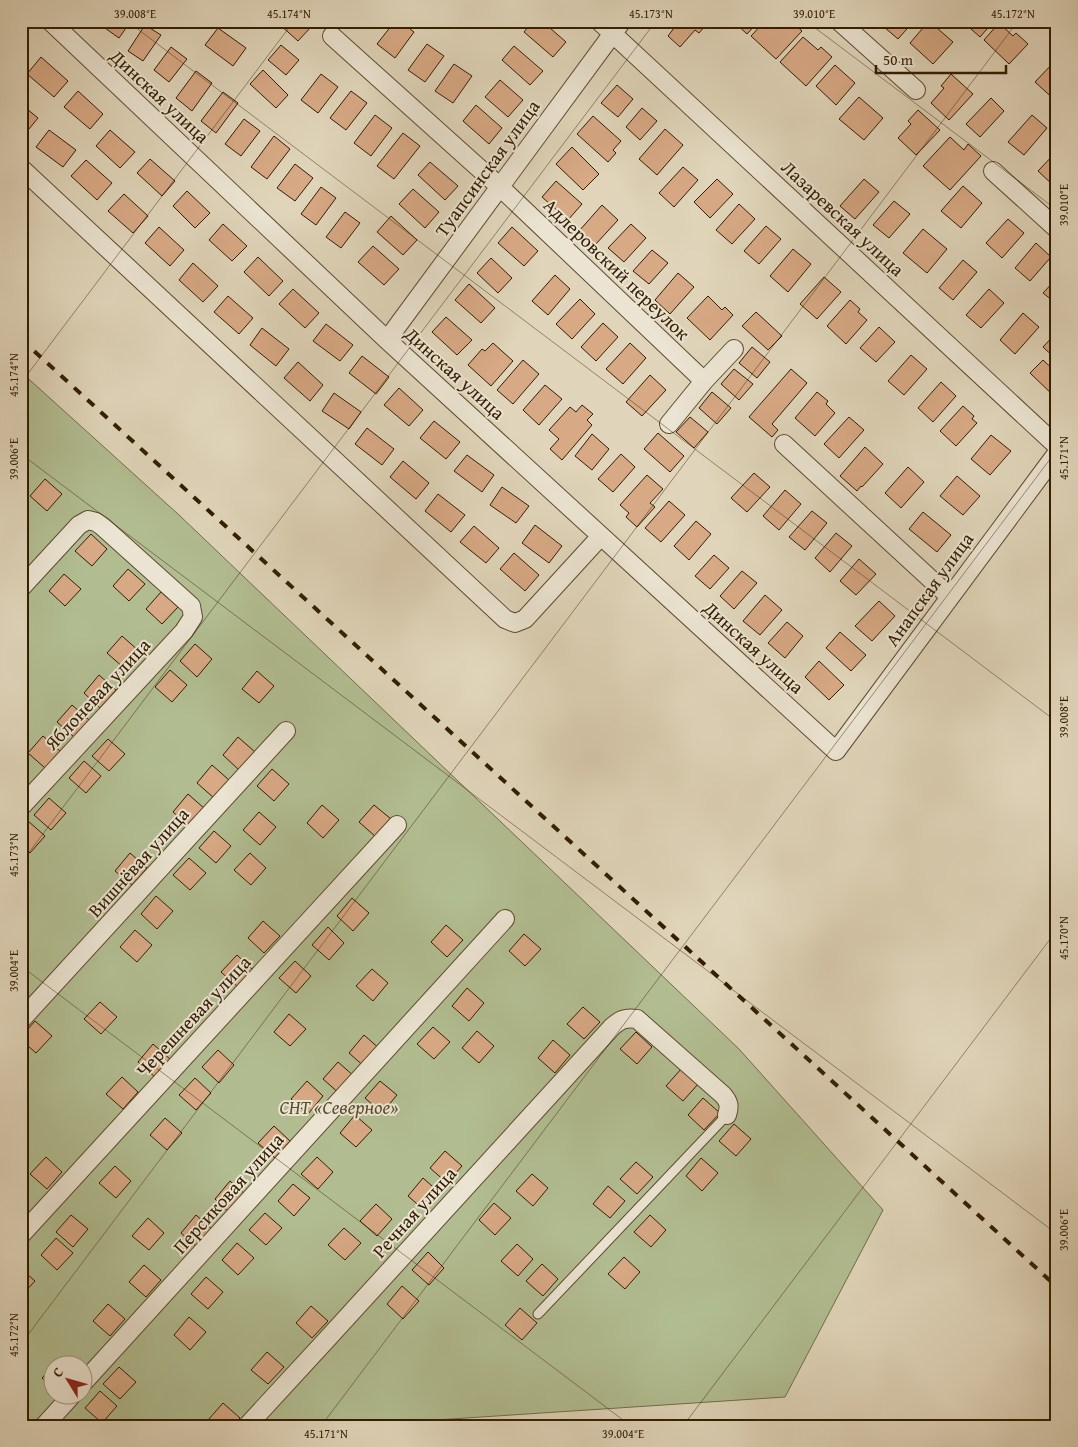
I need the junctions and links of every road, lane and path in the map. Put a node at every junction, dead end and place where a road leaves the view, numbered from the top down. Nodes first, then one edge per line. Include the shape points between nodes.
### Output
1 (50, 21) edge
2 (599, 21) edge
3 (839, 21) edge
4 (618, 28) edge
5 (332, 36) dead end
6 (916, 90) dead end
7 (21, 168) edge
8 (993, 171) dead end
9 (500, 187) junction
10 (1057, 228) edge
11 (387, 340) junction
12 (734, 349) dead end
13 (704, 381) junction
14 (669, 424) dead end
15 (784, 444) dead end
16 (1057, 446) edge
17 (1057, 453) edge
18 (601, 536) junction
19 (21, 588) edge
20 (950, 597) junction
21 (286, 731) dead end
22 (836, 751) joint
23 (21, 807) edge
24 (397, 825) dead end
25 (505, 919) dead end
26 (21, 1020) edge
27 (727, 1115) joint
28 (21, 1235) edge
29 (538, 1314) dead end
30 (92, 1373) edge
31 (64, 1404) edge
32 (44, 1426) edge
33 (247, 1426) edge

1 - 11 street, Динская улица
2 - 4 street, Лазаревская улица
3 - 6 street
4 - 9 street, Туапсинская улица
4 - 16 street, Лазаревская улица
5 - 9 street, Адлеровский переулок
7 - 18 street via 505,619 515,623 525,619
8 - 10 street
9 - 11 street, Туапсинская улица
9 - 13 street, Адлеровский переулок
11 - 18 street, Динская улица
12 - 13 street
13 - 14 street
15 - 20 street
17 - 20 street, Анапская улица
18 - 22 street, Динская улица
19 - 23 street, Яблоневая улица via 79,525 88,520 102,526 191,606 193,617 184,631
20 - 22 street, Анапская улица
21 - 26 street, Вишнёвая улица
24 - 28 street, Черешневая улица
25 - 30 street, Персиковая улица
27 - 29 lane
27 - 33 street, Речная улица via 729,1102 723,1095 637,1019 627,1017 620,1020
31 - 32 street

